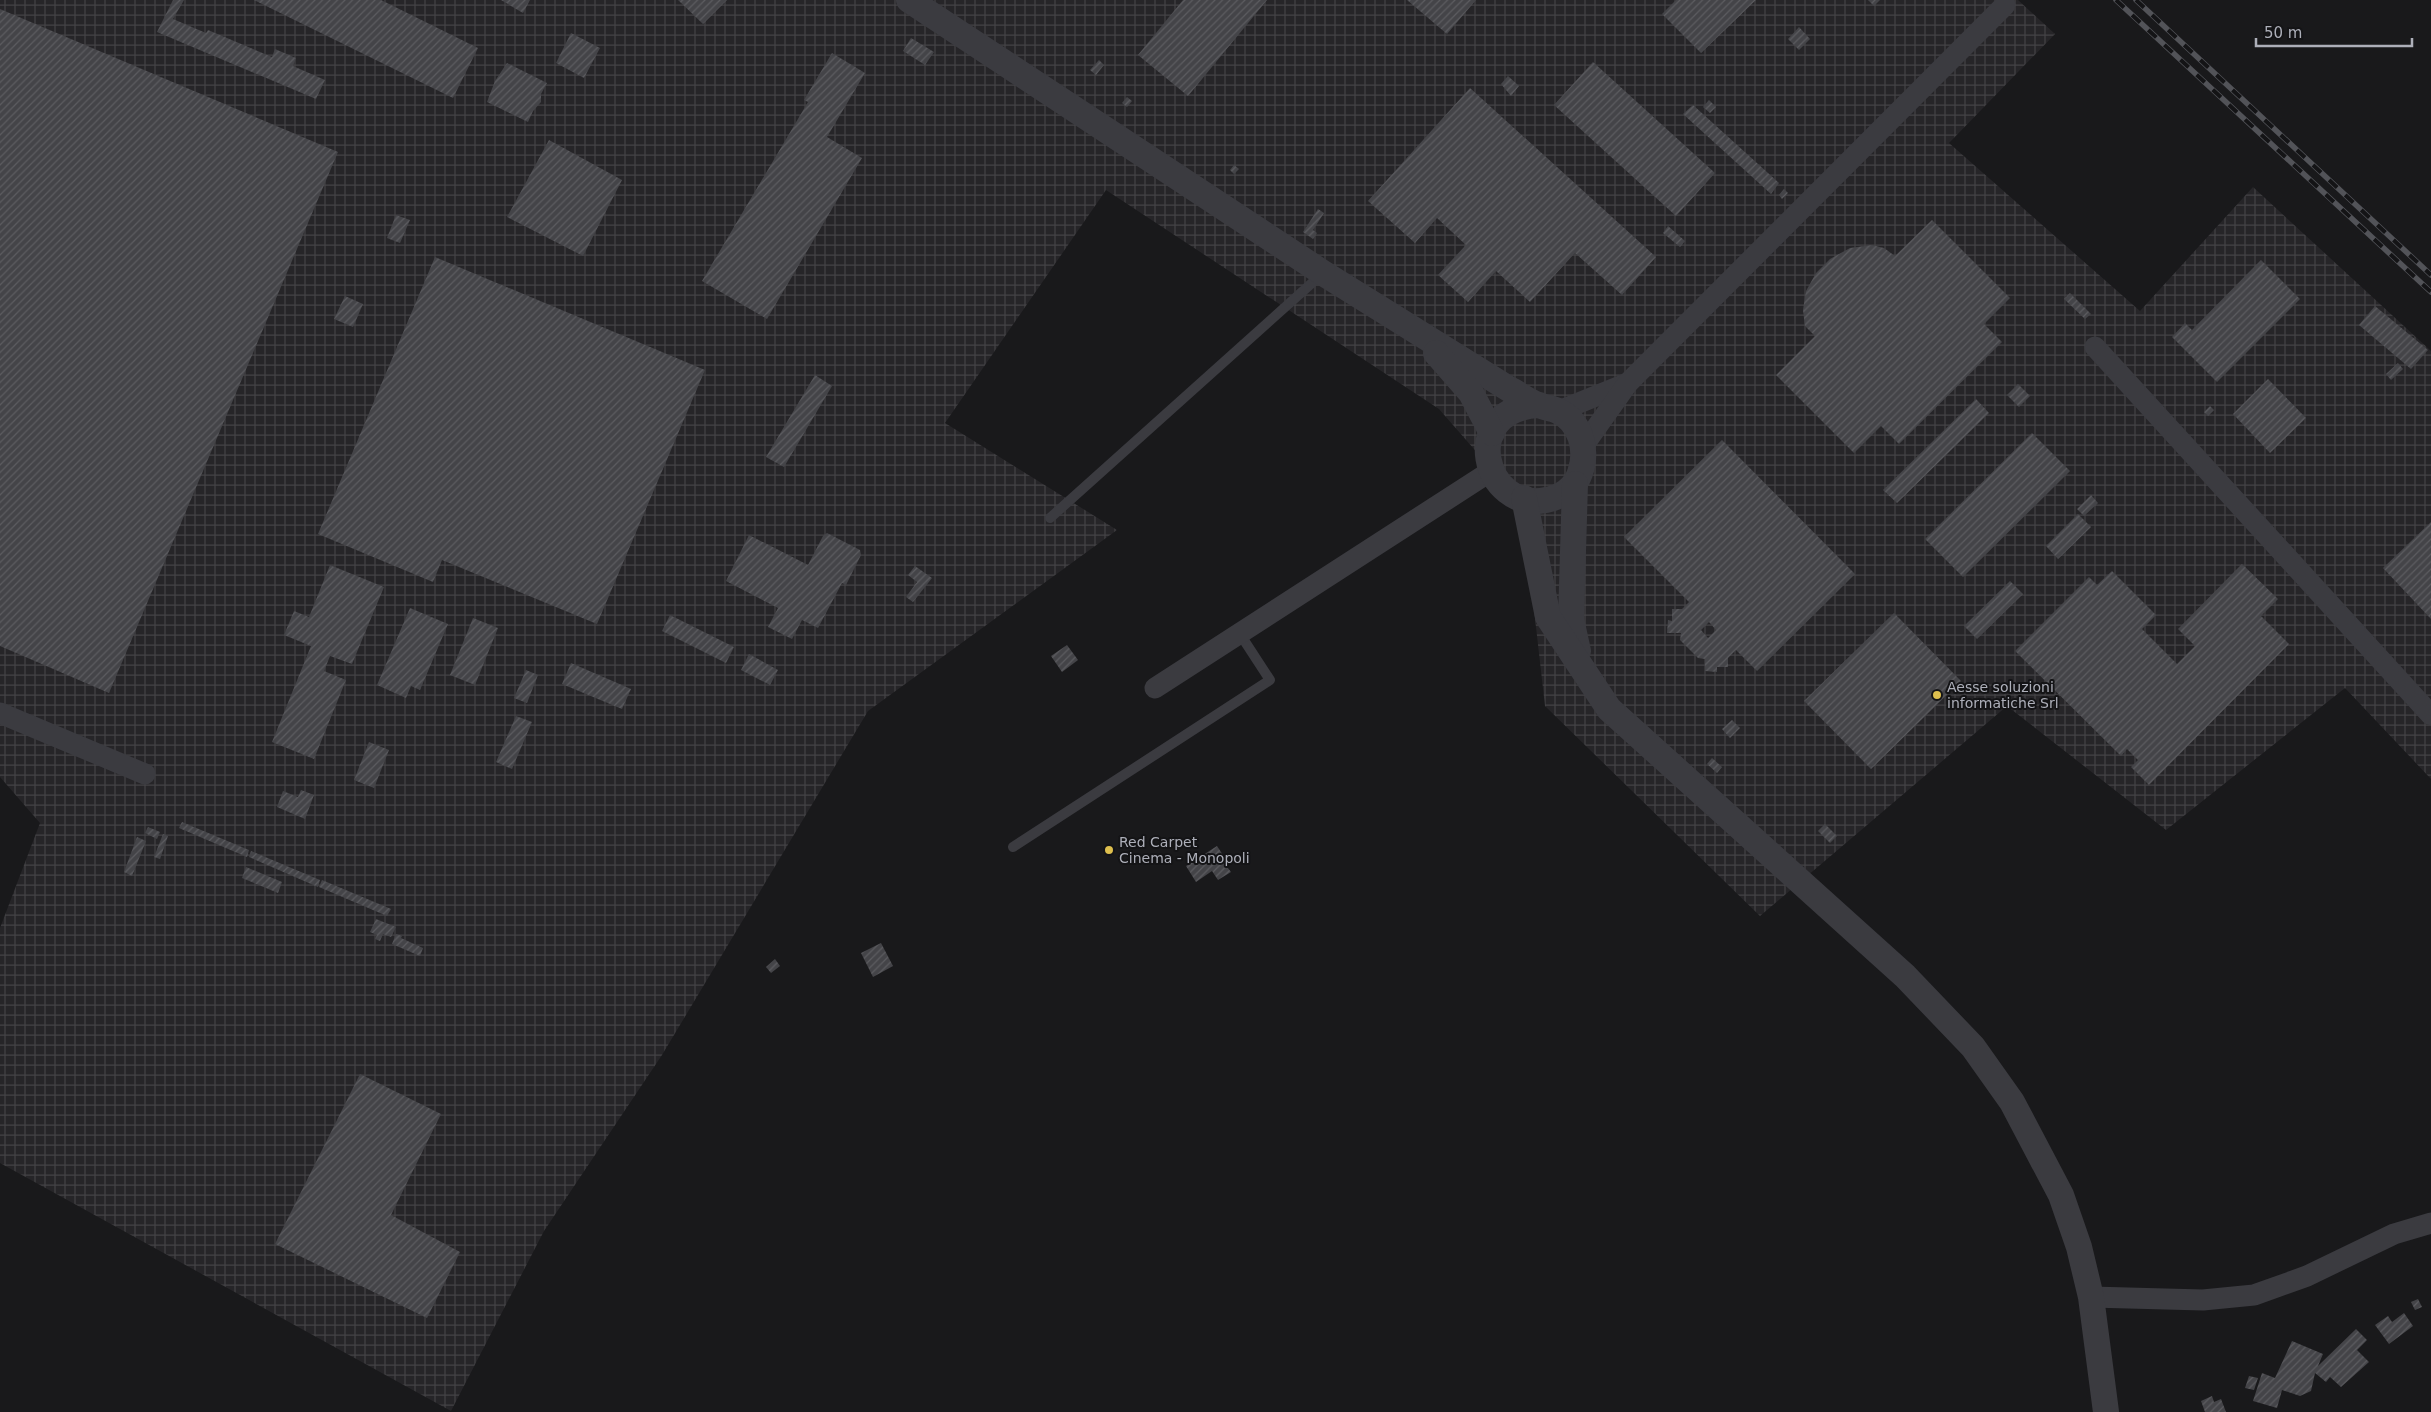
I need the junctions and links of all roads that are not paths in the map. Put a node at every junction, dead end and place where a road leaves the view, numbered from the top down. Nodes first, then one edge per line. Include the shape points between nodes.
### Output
1 (909, 0) edge
2 (2005, 5) dead end
3 (1323, 273) junction
4 (1419, 333) junction
5 (2095, 347) dead end
6 (1628, 383) junction
7 (1549, 408) junction
8 (1492, 433) junction
9 (1584, 446) junction
10 (1492, 471) junction
11 (1575, 484) junction
12 (1524, 498) junction
13 (1050, 518) dead end
14 (1240, 634) junction
15 (1581, 664) junction
16 (1155, 688) dead end
17 (0, 713) edge
18 (2431, 715) edge
19 (145, 774) dead end
20 (1013, 847) dead end
21 (2431, 1223) edge
22 (2091, 1297) junction
23 (2106, 1412) edge

1 - 3 street
2 - 6 street
3 - 4 street
3 - 13 lane
4 - 7 street
4 - 8 street via 1471,394
5 - 18 street
6 - 7 street
6 - 9 street
7 - 8 street via 1522,406 1507,413
7 - 9 street via 1575,426
8 - 10 street via 1487,452
9 - 11 street via 1584,459
10 - 12 street via 1502,486
10 - 14 street
11 - 12 street via 1546,500
11 - 15 street via 1571,619
12 - 15 street via 1548,617
14 - 16 street
14 - 20 lane via 1270,680
15 - 22 street via 1609,709 1905,976 1973,1047 2012,1102 2061,1195 2079,1247
17 - 19 street
21 - 22 street via 2394,1234 2307,1276 2254,1295 2203,1300
22 - 23 street

